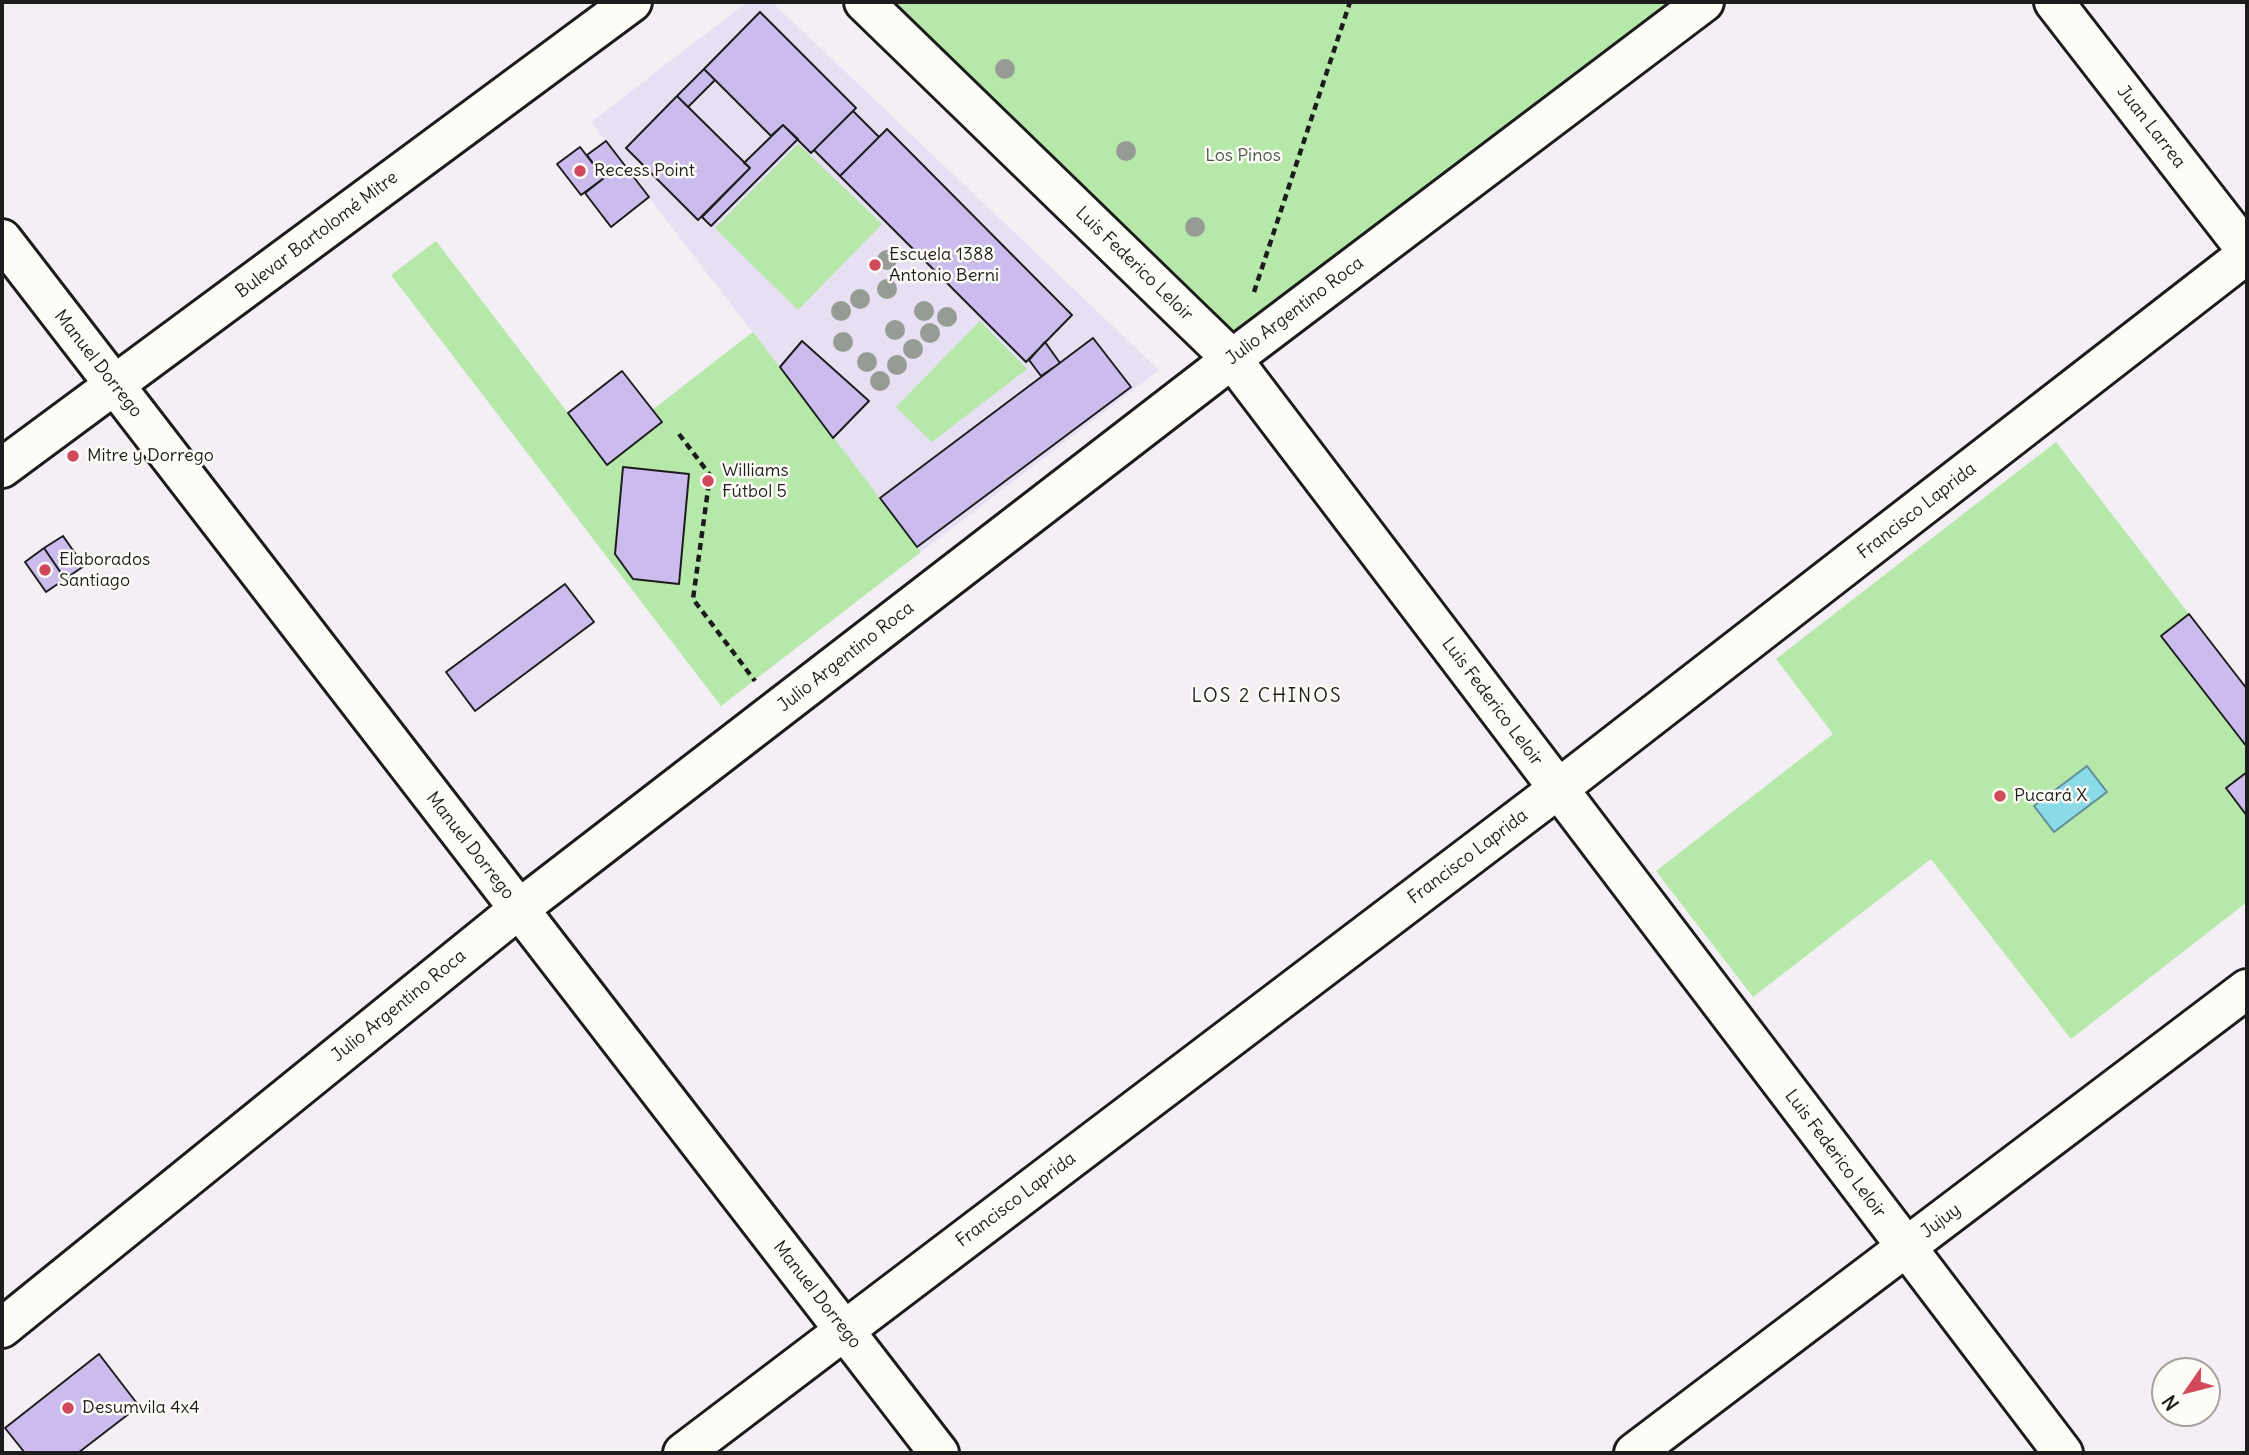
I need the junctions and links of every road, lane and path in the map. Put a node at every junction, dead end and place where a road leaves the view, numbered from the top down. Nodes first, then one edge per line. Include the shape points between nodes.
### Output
1 (632, 2) edge
2 (864, 2) edge
3 (1350, 2) edge
4 (1704, 2) edge
5 (2054, 2) edge
6 (2, 239) edge
7 (2247, 253) edge
8 (1254, 292) dead end
9 (1232, 359) junction
10 (115, 385) junction
11 (679, 434) dead end
12 (2, 468) edge
13 (777, 710) junction
14 (1558, 789) junction
15 (519, 909) junction
16 (2247, 989) edge
17 (1906, 1247) junction
18 (2, 1328) edge
19 (844, 1331) junction
20 (683, 1453) edge
21 (939, 1453) edge
22 (1634, 1453) edge
23 (2063, 1453) edge

1 - 10 street, Bulevar Bartolomé Mitre
2 - 9 street, Luis Federico Leloir
3 - 8 path
4 - 9 street, Julio Argentino Roca
5 - 7 street, Juan Larrea
6 - 10 street, Manuel Dorrego
7 - 14 street, Francisco Laprida
9 - 13 street, Julio Argentino Roca
9 - 14 street, Luis Federico Leloir
10 - 12 street, Bulevar Bartolomé Mitre
10 - 15 street, Manuel Dorrego
11 - 13 path via 710,475 693,599
13 - 15 street, Julio Argentino Roca
14 - 17 street, Luis Federico Leloir
14 - 19 street, Francisco Laprida
15 - 18 street, Julio Argentino Roca
15 - 19 street, Manuel Dorrego
16 - 17 street, Jujuy
17 - 22 street, Jujuy
17 - 23 street, Luis Federico Leloir
19 - 20 street, Francisco Laprida
19 - 21 street, Manuel Dorrego

